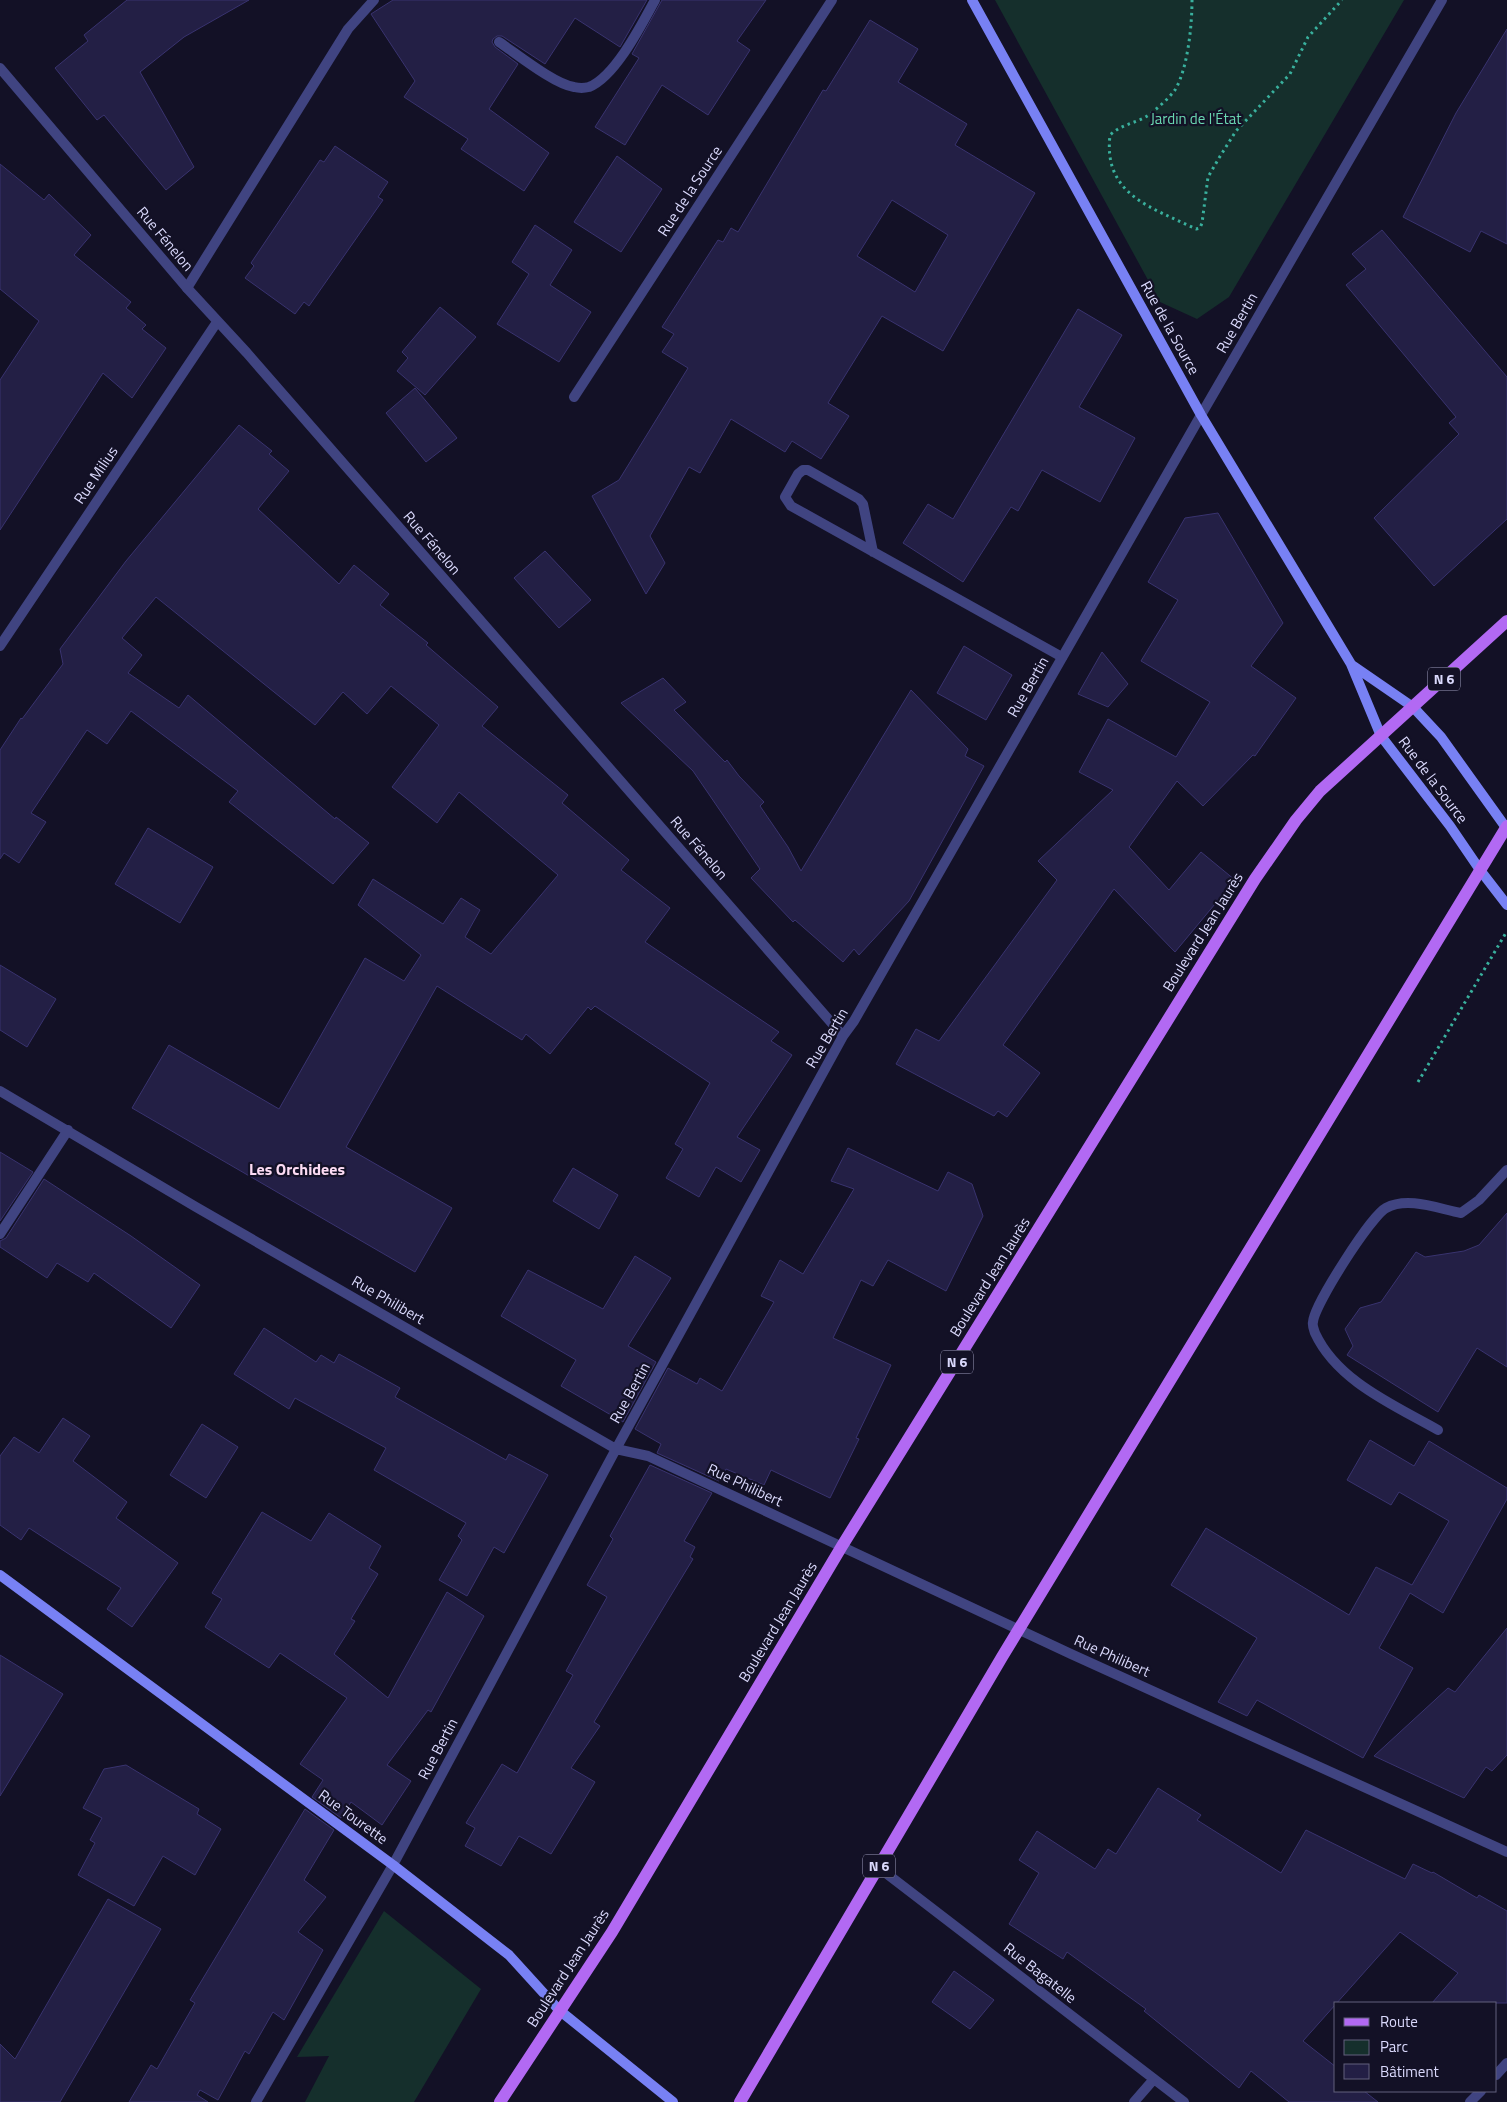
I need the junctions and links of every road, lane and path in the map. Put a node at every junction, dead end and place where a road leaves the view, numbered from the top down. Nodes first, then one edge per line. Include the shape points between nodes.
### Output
1 (374, 0) edge
2 (655, 0) edge
3 (832, 0) edge
4 (972, 0) edge
5 (1192, 0) edge
6 (1342, 0) edge
7 (1442, 0) edge
8 (499, 42) dead end
9 (0, 68) edge
10 (187, 288) junction
11 (217, 322) junction
12 (574, 398) dead end
13 (1201, 415) junction
14 (873, 552) junction
15 (1507, 621) edge
16 (0, 646) edge
17 (1062, 657) junction
18 (1351, 664) junction
19 (1413, 707) junction
20 (1381, 736) junction
21 (1507, 827) edge
22 (1480, 870) junction
23 (1507, 905) edge
24 (1507, 930) edge
25 (843, 1036) junction
26 (1418, 1082) dead end
27 (0, 1091) edge
28 (68, 1130) junction
29 (1507, 1170) edge
30 (0, 1234) edge
31 (1438, 1430) dead end
32 (616, 1449) junction
33 (842, 1546) junction
34 (0, 1575) edge
35 (1019, 1630) junction
36 (1507, 1852) edge
37 (393, 1865) junction
38 (878, 1867) junction
39 (560, 2010) junction
40 (1507, 2063) edge
41 (1497, 2074) edge
42 (1154, 2079) junction
43 (1480, 2092) edge
44 (256, 2102) edge
45 (500, 2102) edge
46 (673, 2102) edge
47 (740, 2102) edge
48 (1134, 2102) edge
49 (1184, 2102) edge
50 (1470, 2102) edge

1 - 10 street via 348,29
2 - 8 street via 618,60 600,81 587,88 560,82
3 - 12 street, Rue de la Source
4 - 13 main road, Rue de la Source
5 - 6 path via 1183,65 1173,92 1149,114 1134,123 1119,126 1110,135 1108,147 1113,169 1123,189 1140,202 1196,228 1200,228 1202,223 1208,177 1232,138 1290,74 1308,37
7 - 13 street, Rue Bertin
9 - 10 street, Rue Fénelon
10 - 11 street, Rue Fénelon
11 - 16 street, Rue Milius
11 - 25 street, Rue Fénelon
13 - 17 street, Rue Bertin
13 - 18 main road, Rue de la Source
14 - 14 street via 859,499 808,470 798,474 785,497 787,502
14 - 17 street
15 - 19 main road, Boulevard Jean Jaurès / N 6
17 - 25 street, Rue Bertin
18 - 19 main road, Rue de la Source
18 - 20 main road, Rue de la Source
19 - 20 main road, Boulevard Jean Jaurès / N 6
19 - 21 main road, Rue de la Source via 1441,738
20 - 22 main road, Rue de la Source
20 - 33 main road, Boulevard Jean Jaurès / N 6 via 1320,791 1255,879
21 - 22 main road, N 6
22 - 23 main road, Rue de la Source
22 - 35 main road, N 6
24 - 26 path
25 - 32 street, Rue Bertin
27 - 28 street, Rue Philibert
28 - 30 street
28 - 32 street, Rue Philibert
29 - 31 street via 1479,1200 1461,1213 1408,1203 1386,1208 1372,1220 1312,1321 1325,1352 1345,1372
32 - 33 street, Rue Philibert via 648,1456
32 - 37 street, Rue Bertin
33 - 35 street, Rue Philibert
33 - 39 main road, Boulevard Jean Jaurès / N 6 via 612,1932
34 - 37 main road, Rue Tourette
35 - 36 street, Rue Philibert
35 - 38 main road, N 6
37 - 39 main road, Rue Tourette via 509,1955
37 - 44 street, Rue Bertin
38 - 42 street, Rue Bagatelle
38 - 47 main road, N 6
39 - 45 main road, Boulevard Jean Jaurès / N 6
39 - 46 main road, Rue Tourette
40 - 41 street
42 - 48 street
42 - 49 street, Rue Bagatelle
43 - 50 street

